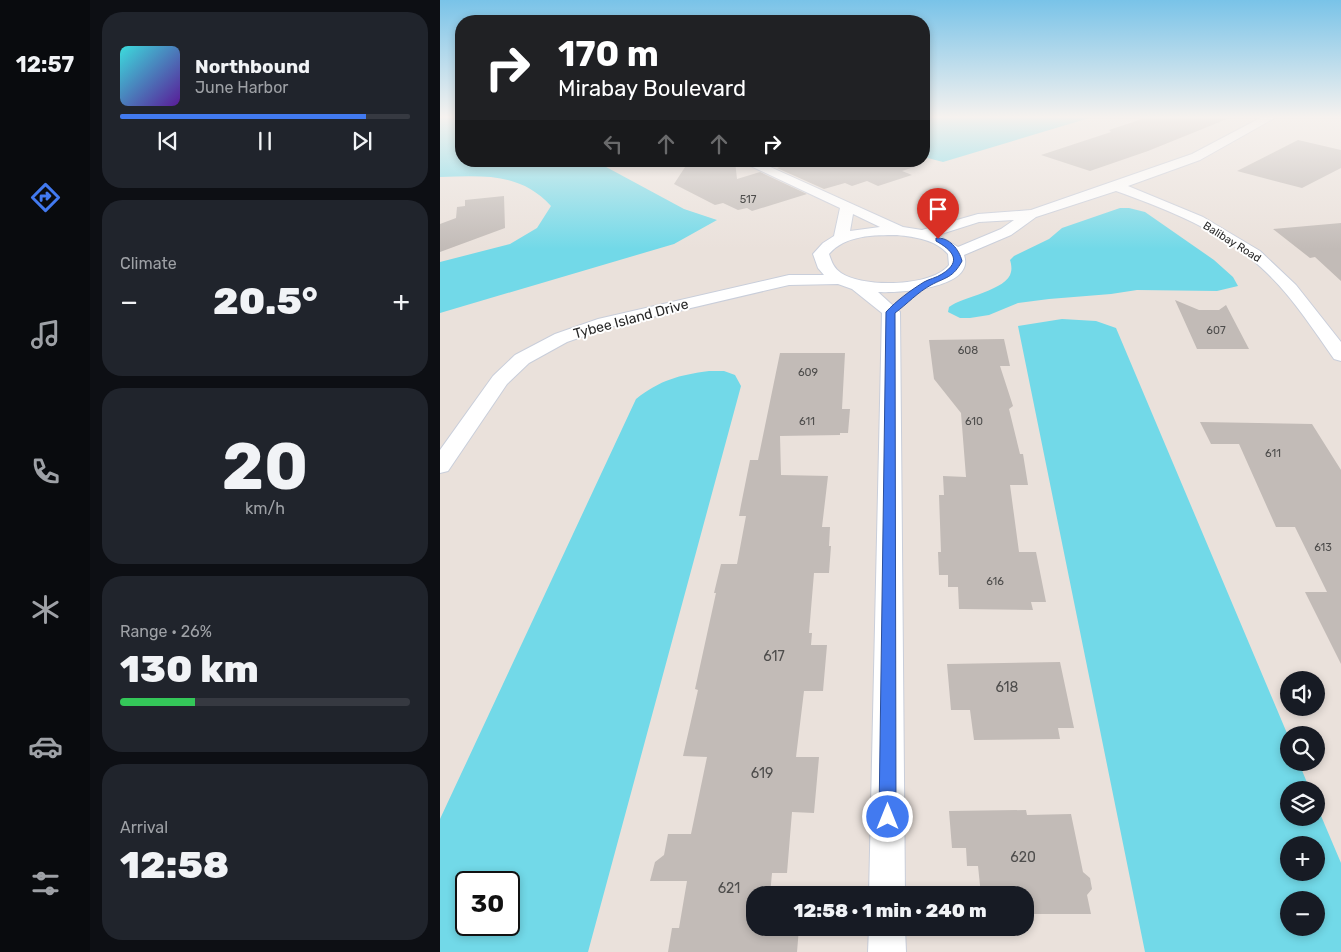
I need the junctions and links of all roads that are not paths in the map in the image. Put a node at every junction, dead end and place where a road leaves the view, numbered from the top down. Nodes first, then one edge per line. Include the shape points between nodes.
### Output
1 (1187, 160) edge
2 (759, 167) edge
3 (1116, 186) junction
4 (847, 206) junction
5 (1033, 214) junction
6 (983, 217) junction
7 (1011, 229) junction
8 (900, 231) junction
9 (924, 234) junction
10 (841, 238) junction
11 (956, 253) junction
12 (821, 264) junction
13 (839, 279) junction
14 (789, 280) junction
15 (928, 283) junction
16 (856, 284) junction
17 (891, 312) junction
18 (1341, 354) edge
19 (440, 466) edge
20 (887, 886) edge
21 (887, 936) edge
22 (887, 952) edge

1 - 3 street
2 - 4 street
3 - 5 street
3 - 18 street, Balibay Road via 1178,211 1253,253 1295,293
4 - 8 street
4 - 10 street
5 - 6 street
5 - 7 street
6 - 7 street
6 - 9 street
7 - 11 street
8 - 9 street
8 - 10 street via 866,232
9 - 11 street via 949,245
10 - 12 street via 821,254
11 - 15 street via 958,261 954,270
12 - 13 street
12 - 14 street, Tybee Island Drive
13 - 14 street, Tybee Island Drive
13 - 16 street
14 - 19 street, Tybee Island Drive via 604,323 561,338 522,359 500,380
15 - 16 street via 880,288
15 - 17 street
16 - 17 street
17 - 20 street
21 - 22 street

